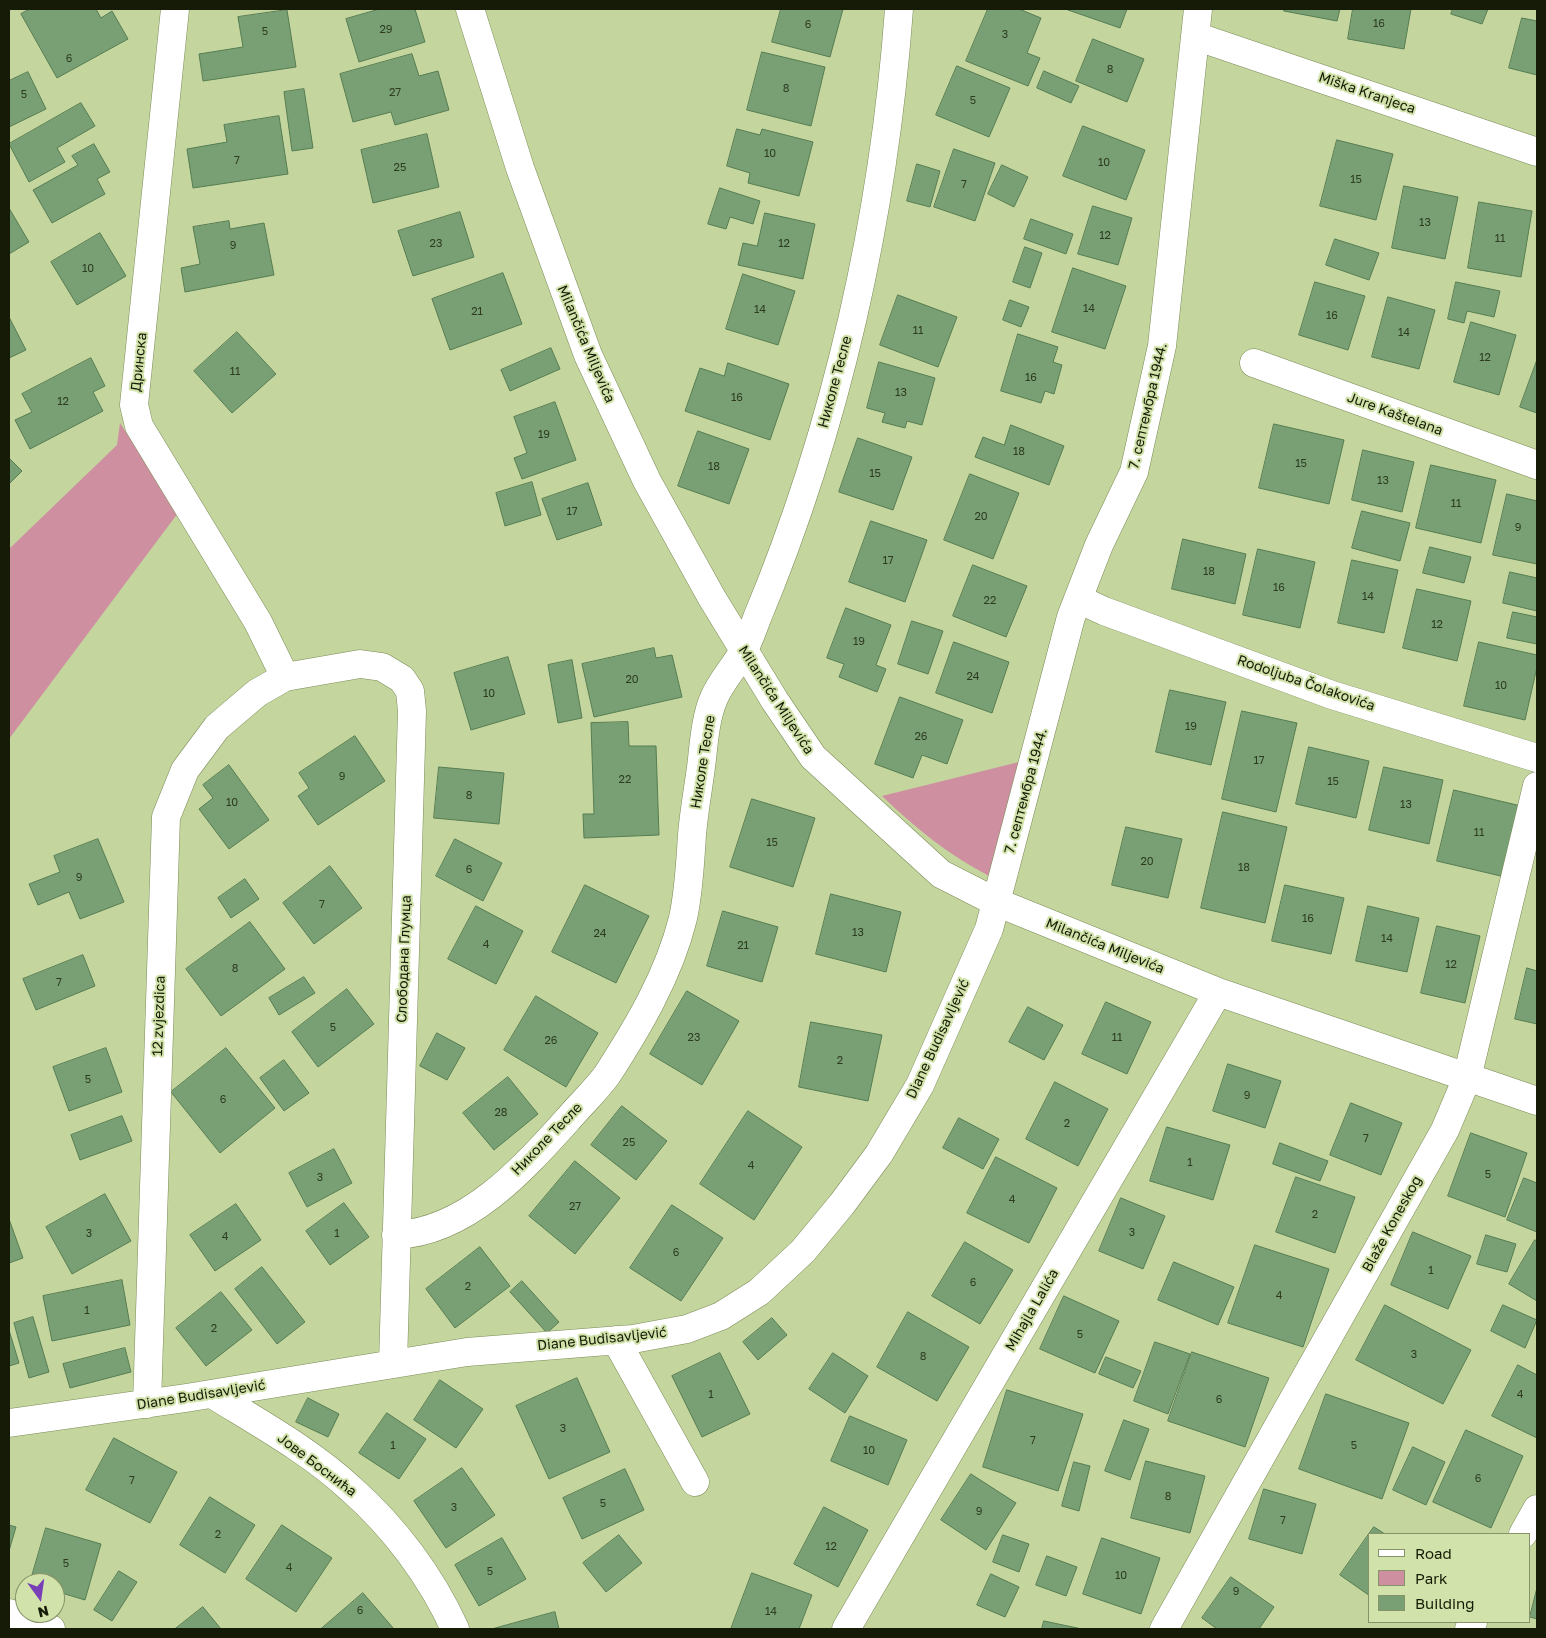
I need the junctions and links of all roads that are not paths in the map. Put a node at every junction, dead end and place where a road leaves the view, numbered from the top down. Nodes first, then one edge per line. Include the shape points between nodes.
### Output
1 (175, 9) edge
2 (470, 9) edge
3 (899, 9) edge
4 (1198, 9) edge
5 (1195, 36) junction
6 (1537, 152) edge
7 (1254, 363) dead end
8 (1537, 465) edge
9 (1078, 599) junction
10 (743, 651) junction
11 (284, 676) junction
12 (1537, 758) edge
13 (1537, 786) edge
14 (996, 902) junction
15 (1218, 992) junction
16 (1467, 1078) junction
17 (1537, 1101) edge
18 (396, 1235) junction
19 (616, 1340) junction
20 (393, 1364) junction
21 (212, 1394) junction
22 (146, 1404) junction
23 (9, 1423) edge
24 (695, 1482) dead end
25 (1537, 1508) edge
26 (1524, 1533) edge
27 (9, 1613) edge
28 (51, 1629) edge
29 (455, 1629) edge
30 (846, 1629) edge
31 (1164, 1629) edge

1 - 11 street, Дринска via 134,405 139,426 258,622
2 - 10 street, Milančića Miljevića via 520,168 588,354 647,481
3 - 10 street, Николе Тесле via 882,159 863,275 831,399 795,518
4 - 5 street, 7. септембра 1944.
5 - 6 street, Miška Kranjeca
5 - 9 street, 7. септембра 1944. via 1162,346 1134,472 1099,545
7 - 8 street, Jure Kaštelana
9 - 12 street, Rodoljuba Čolakovića via 1332,695
9 - 14 street, 7. септембра 1944.
10 - 14 street, Milančića Miljevića via 814,757 941,874
10 - 18 street, Николе Тесле via 714,697 704,738 692,835 690,884 682,921 669,962 645,1012 604,1078 546,1144 493,1193 455,1219 434,1228
11 - 18 street, Слободана Глумца via 360,664 382,667 402,679 410,691 411,752
11 - 22 street, 12 zvjezdica via 257,693 217,727 185,770 166,817
13 - 16 street, Blaže Koneskog
14 - 15 street, Milančića Miljevića
14 - 19 street, Diane Budisavljević via 989,929 920,1085 879,1154 803,1251 759,1292 721,1316 687,1329
15 - 16 street, Milančića Miljevića
15 - 30 street, Mihajla Lalića
16 - 17 street, Milančića Miljevića
16 - 31 street, Blaže Koneskog via 1445,1130
18 - 20 street, Слободана Глумца
19 - 20 street, Diane Budisavljević via 467,1352
19 - 24 street
20 - 21 street, Diane Budisavljević
21 - 22 street, Diane Budisavljević
21 - 29 street, Јове Боснића via 296,1446 350,1488 389,1527 420,1568
22 - 23 street, Diane Budisavljević
25 - 26 street
27 - 28 street

